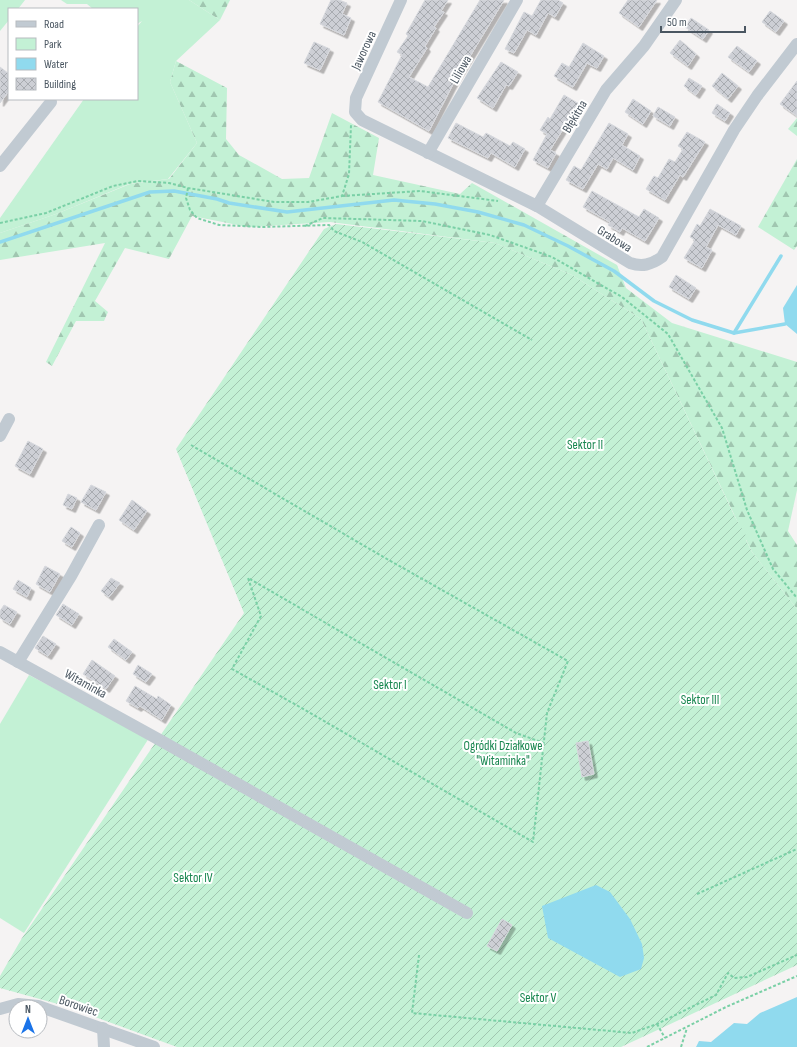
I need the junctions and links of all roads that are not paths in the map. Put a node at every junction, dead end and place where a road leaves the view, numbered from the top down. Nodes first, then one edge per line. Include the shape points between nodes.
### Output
1 (401, 0) edge
2 (517, 0) edge
3 (676, 0) edge
4 (797, 44) edge
5 (51, 102) dead end
6 (355, 112) joint
7 (428, 153) junction
8 (0, 166) edge
9 (537, 206) junction
10 (9, 419) dead end
11 (0, 436) edge
12 (99, 525) dead end
13 (0, 652) edge
14 (18, 662) junction
15 (467, 913) dead end
16 (0, 1009) edge
17 (103, 1028) junction
18 (104, 1047) edge
19 (154, 1047) edge

1 - 6 street, Jaworowa via 356,98
2 - 7 street, Liliowa
3 - 9 street, Błękitna via 644,46 606,90
4 - 9 street, Grabowa via 734,130 662,257 655,262 638,266 630,263
5 - 8 street
6 - 7 street, Grabowa via 362,120
7 - 9 street, Grabowa
10 - 11 street
12 - 14 street
13 - 14 street, Witaminka
14 - 15 street, Witaminka
16 - 17 street, Borowiec via 18,1004 33,1004
17 - 18 street, Borowiec
17 - 19 street, Borowiec

